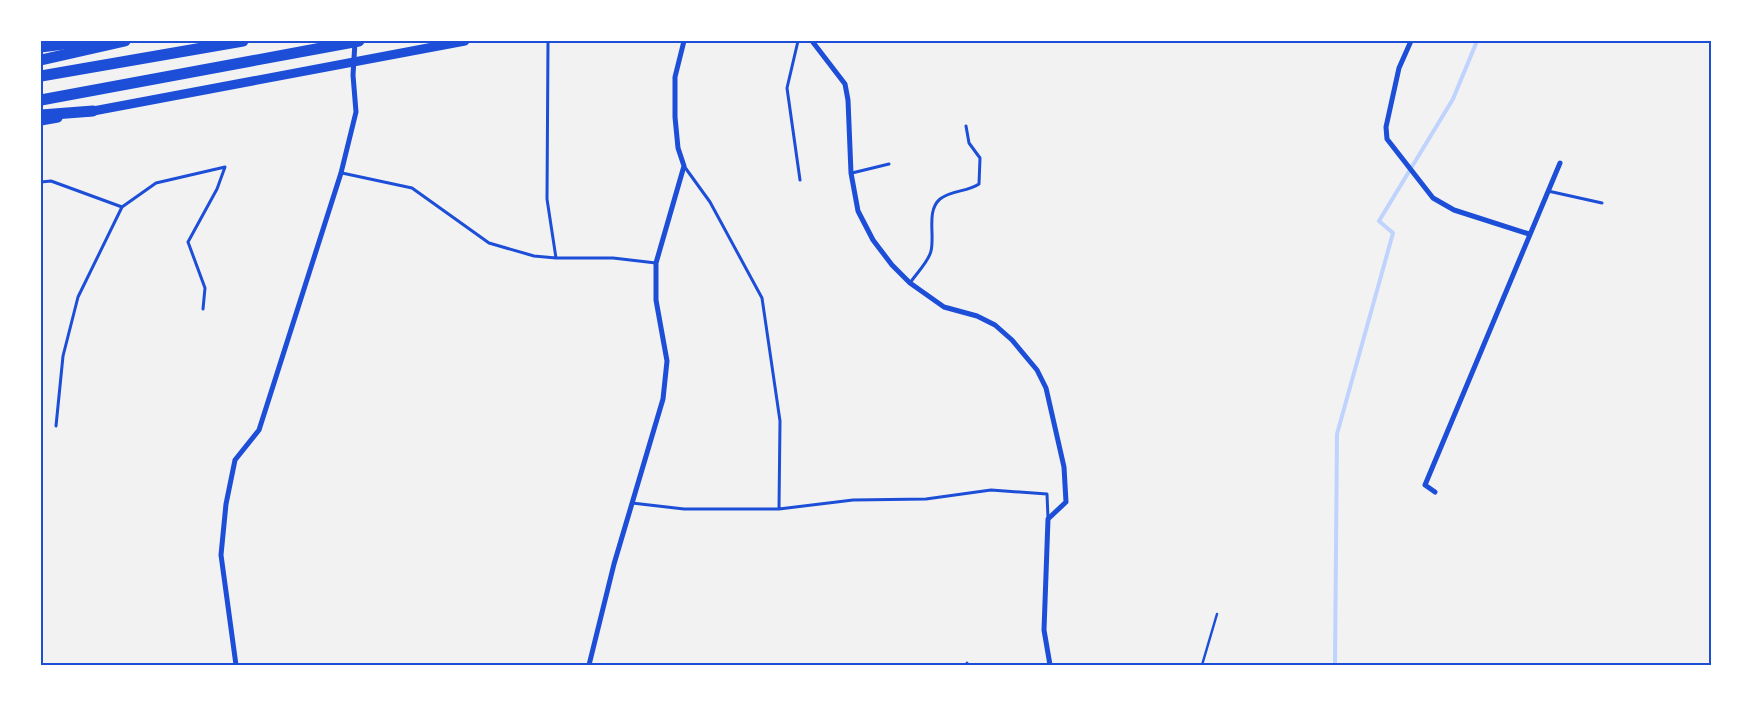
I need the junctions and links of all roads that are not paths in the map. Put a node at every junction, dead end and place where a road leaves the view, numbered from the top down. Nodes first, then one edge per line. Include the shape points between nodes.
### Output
1 (94, 41) edge
2 (126, 41) edge
3 (242, 41) edge
4 (355, 41) edge
5 (359, 41) edge
6 (465, 41) edge
7 (548, 41) edge
8 (684, 41) edge
9 (798, 41) edge
10 (812, 41) edge
11 (1412, 41) edge
12 (41, 48) edge
13 (41, 60) edge
14 (41, 76) edge
15 (41, 100) edge
16 (93, 111) junction
17 (41, 115) edge
18 (41, 121) edge
19 (966, 126) dead end
20 (1560, 163) dead end
21 (889, 164) dead end
22 (684, 166) junction
23 (341, 173) junction
24 (851, 173) junction
25 (800, 180) dead end
26 (41, 182) edge
27 (1547, 191) junction
28 (1602, 203) dead end
29 (122, 207) junction
30 (1529, 234) junction
31 (556, 258) junction
32 (656, 263) junction
33 (910, 283) junction
34 (203, 310) dead end
35 (56, 426) dead end
36 (1435, 492) dead end
37 (632, 503) junction
38 (779, 509) junction
39 (1048, 519) junction
40 (236, 665) edge
41 (589, 665) edge
42 (1050, 665) edge

1 - 12 street
2 - 13 highway
3 - 14 highway
4 - 23 street via 356,112
5 - 15 highway
6 - 16 street
7 - 31 lane via 547,199
8 - 22 street via 675,85 678,148
9 - 25 lane via 788,88
10 - 24 street via 845,84
11 - 30 street via 1399,68 1386,127 1387,140 1433,198 1454,210
16 - 17 highway
16 - 18 street
19 - 33 lane via 969,143 980,158 979,184 969,190 948,193 938,201 931,223 931,251
20 - 27 street
21 - 24 lane
22 - 32 street
22 - 38 lane via 710,202 762,298 780,420
23 - 31 lane via 412,188 489,242 534,256
23 - 40 street via 259,430 235,460 221,555
24 - 33 street via 858,211 873,240
26 - 29 lane via 51,181
27 - 28 lane
27 - 30 street
29 - 34 lane via 156,183 225,167 218,189 188,242 205,288
29 - 35 lane via 78,297 63,356
30 - 36 street via 1424,485
31 - 32 lane via 613,258
32 - 37 street via 656,300 667,362 663,399
33 - 39 street via 944,307 995,325 1037,370 1046,388 1064,467 1066,502
37 - 38 lane via 684,508
37 - 41 street
38 - 39 lane via 853,500 926,499 991,490 1047,494
39 - 42 street via 1044,630

